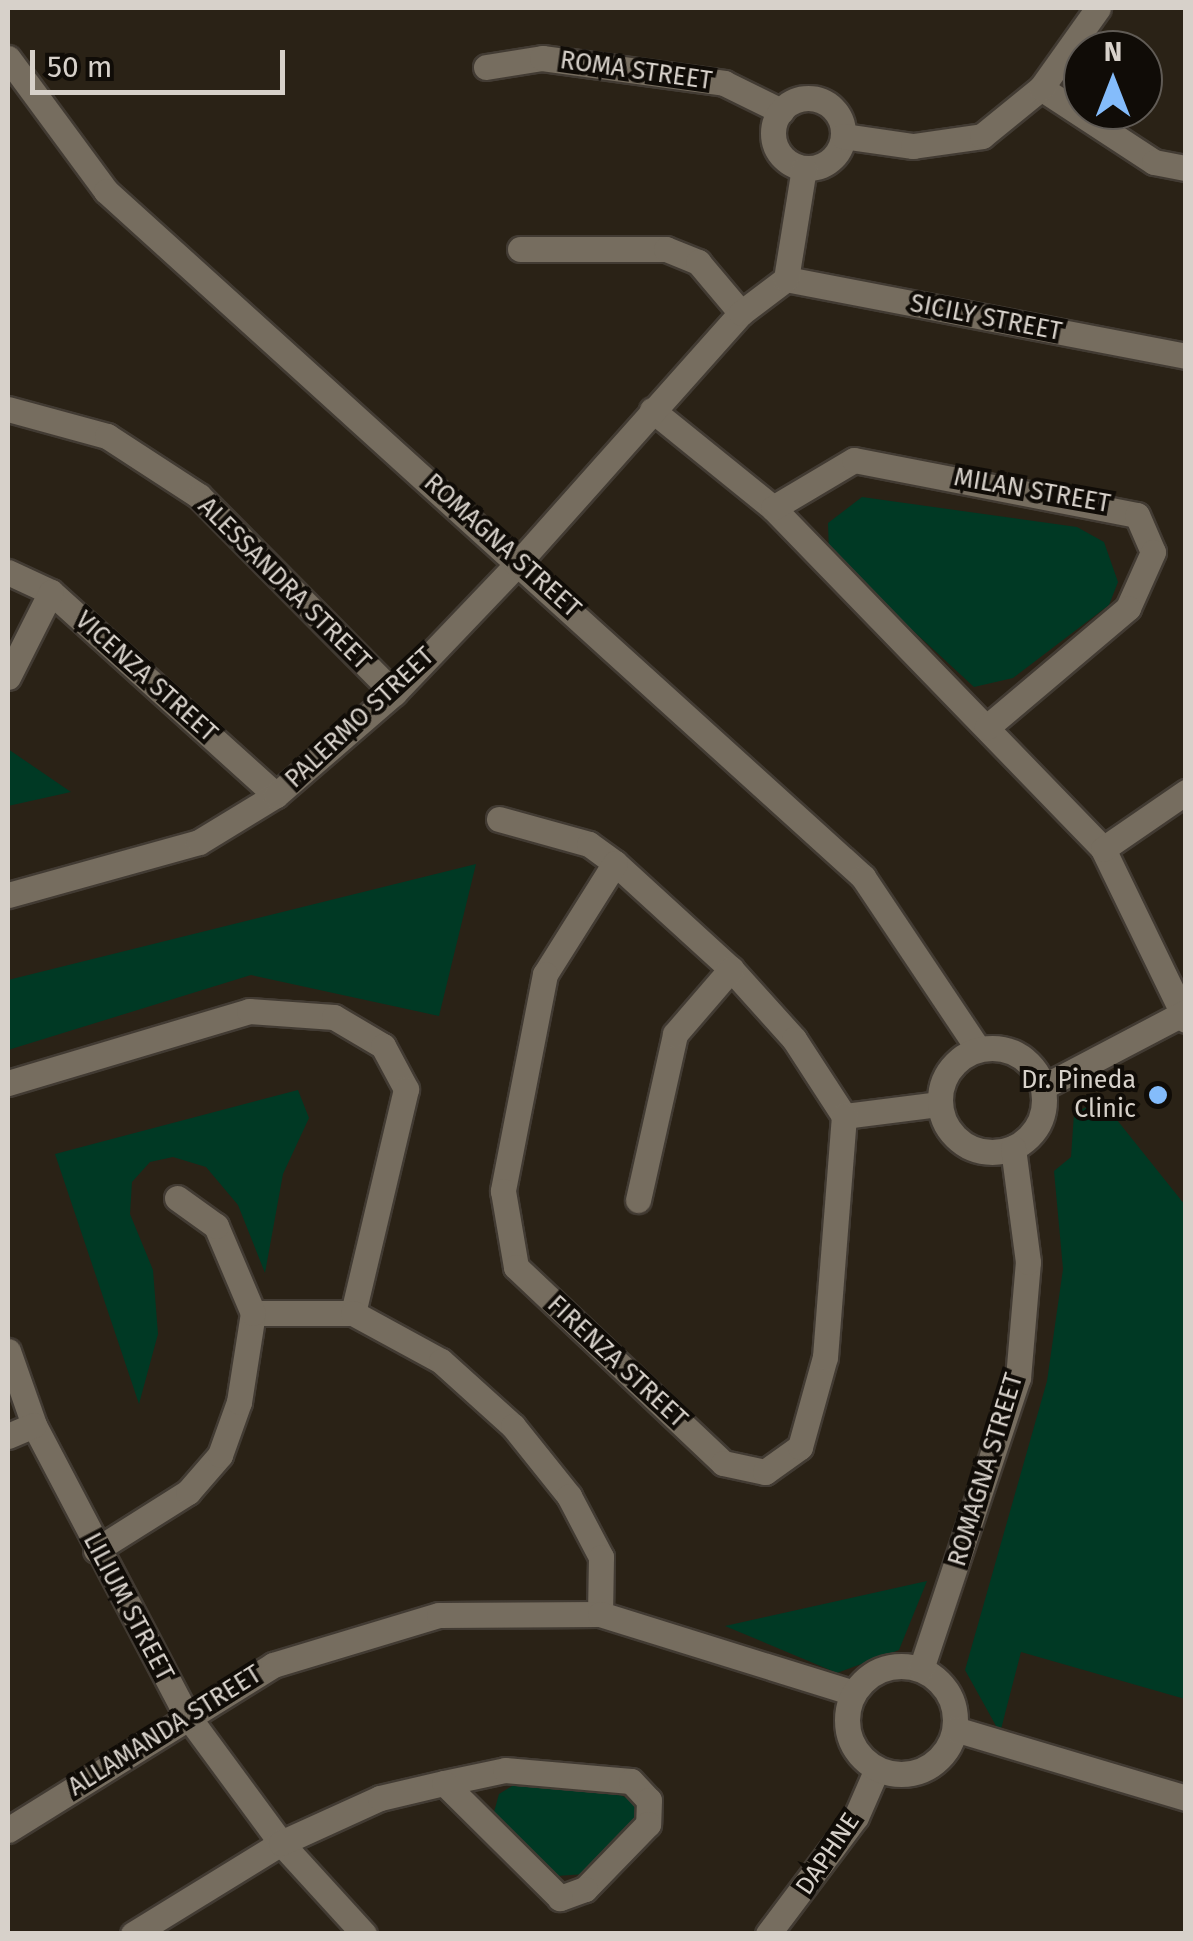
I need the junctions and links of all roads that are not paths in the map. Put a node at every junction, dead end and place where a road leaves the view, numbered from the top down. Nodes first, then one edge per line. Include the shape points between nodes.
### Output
1 (1098, 8) edge
2 (8, 58) edge
3 (486, 67) dead end
4 (1041, 88) junction
5 (781, 111) junction
6 (843, 136) junction
7 (804, 168) junction
8 (1186, 168) edge
9 (520, 249) dead end
10 (786, 279) junction
11 (741, 313) junction
12 (1186, 356) edge
13 (8, 409) edge
14 (652, 410) junction
15 (773, 508) junction
16 (519, 562) junction
17 (8, 572) edge
18 (52, 592) junction
19 (8, 677) edge
20 (394, 693) junction
21 (987, 727) junction
22 (1186, 792) edge
23 (276, 794) junction
24 (499, 820) dead end
25 (1103, 849) junction
26 (614, 863) junction
27 (8, 895) edge
28 (732, 970) junction
29 (1184, 1016) edge
30 (978, 1049) junction
31 (8, 1084) edge
32 (1043, 1087) junction
33 (939, 1104) junction
34 (844, 1116) junction
35 (1013, 1148) junction
36 (177, 1198) dead end
37 (638, 1200) dead end
38 (252, 1313) junction
39 (353, 1313) junction
40 (8, 1351) edge
41 (34, 1425) junction
42 (8, 1436) edge
43 (96, 1550) junction
44 (600, 1614) junction
45 (922, 1668) junction
46 (852, 1693) junction
47 (186, 1714) junction
48 (955, 1728) junction
49 (878, 1769) junction
50 (444, 1784) junction
51 (1186, 1798) edge
52 (8, 1830) edge
53 (281, 1844) junction
54 (132, 1934) edge
55 (364, 1934) edge
56 (768, 1934) edge

1 - 4 street
2 - 16 street, ROMAGNA STREET via 106,191
3 - 5 street, ROMA STREET via 542,58 724,83
4 - 6 street via 1008,122 948,146
4 - 8 street via 1154,162
5 - 6 street via 821,101
5 - 7 street via 777,152
6 - 7 street via 834,156
7 - 10 street
9 - 11 street via 666,249 698,262
10 - 11 street, PALERMO STREET
10 - 12 street, SICILY STREET
11 - 14 street, PALERMO STREET
13 - 20 street, ALESSANDRA STREET via 106,436 198,496
14 - 15 street
14 - 16 street, PALERMO STREET
15 - 21 street
15 - 21 street, MILAN STREET via 854,460 1137,515 1154,552 1128,608
16 - 20 street, PALERMO STREET
16 - 30 street, ROMAGNA STREET via 862,877
17 - 18 street, VICENZA STREET
18 - 19 street
18 - 23 street, VICENZA STREET
20 - 23 street, PALERMO STREET
21 - 25 street
22 - 25 street
23 - 27 street, PALERMO STREET via 198,842
24 - 26 street via 589,844
25 - 29 street
26 - 28 street
26 - 34 street, FIRENZA STREET via 544,974 503,1191 516,1267 722,1463 765,1472 800,1448 824,1357
28 - 34 street via 794,1039
28 - 37 street via 675,1034
29 - 32 street
30 - 32 street via 1011,1051
30 - 33 street via 945,1076
31 - 39 street via 249,1011 334,1017 383,1046 406,1089
32 - 35 street via 1036,1129
33 - 34 street
33 - 35 street via 965,1145
35 - 45 street, ROMAGNA STREET via 1028,1262 1018,1378
36 - 38 street via 216,1226
38 - 39 street
38 - 43 street via 240,1402 220,1455 188,1492
39 - 44 street via 441,1362 513,1426 570,1496 601,1556
40 - 41 street, LILIUM STREET
41 - 42 street
41 - 43 street, LILIUM STREET
43 - 47 street, LILIUM STREET
44 - 46 street, ALLAMANDA STREET
44 - 47 street, ALLAMANDA STREET via 440,1616 273,1665
45 - 46 street via 871,1674
45 - 48 street via 949,1693
46 - 49 street via 849,1736
47 - 52 street, ALLAMANDA STREET
47 - 53 street, LILIUM STREET
48 - 49 street via 926,1768
48 - 51 street
49 - 56 street, DAPHNE via 856,1818
50 - 50 street via 505,1770 630,1781 649,1800 648,1824 586,1889 560,1898
50 - 53 street via 380,1798
53 - 54 street
53 - 55 street, LILIUM STREET

